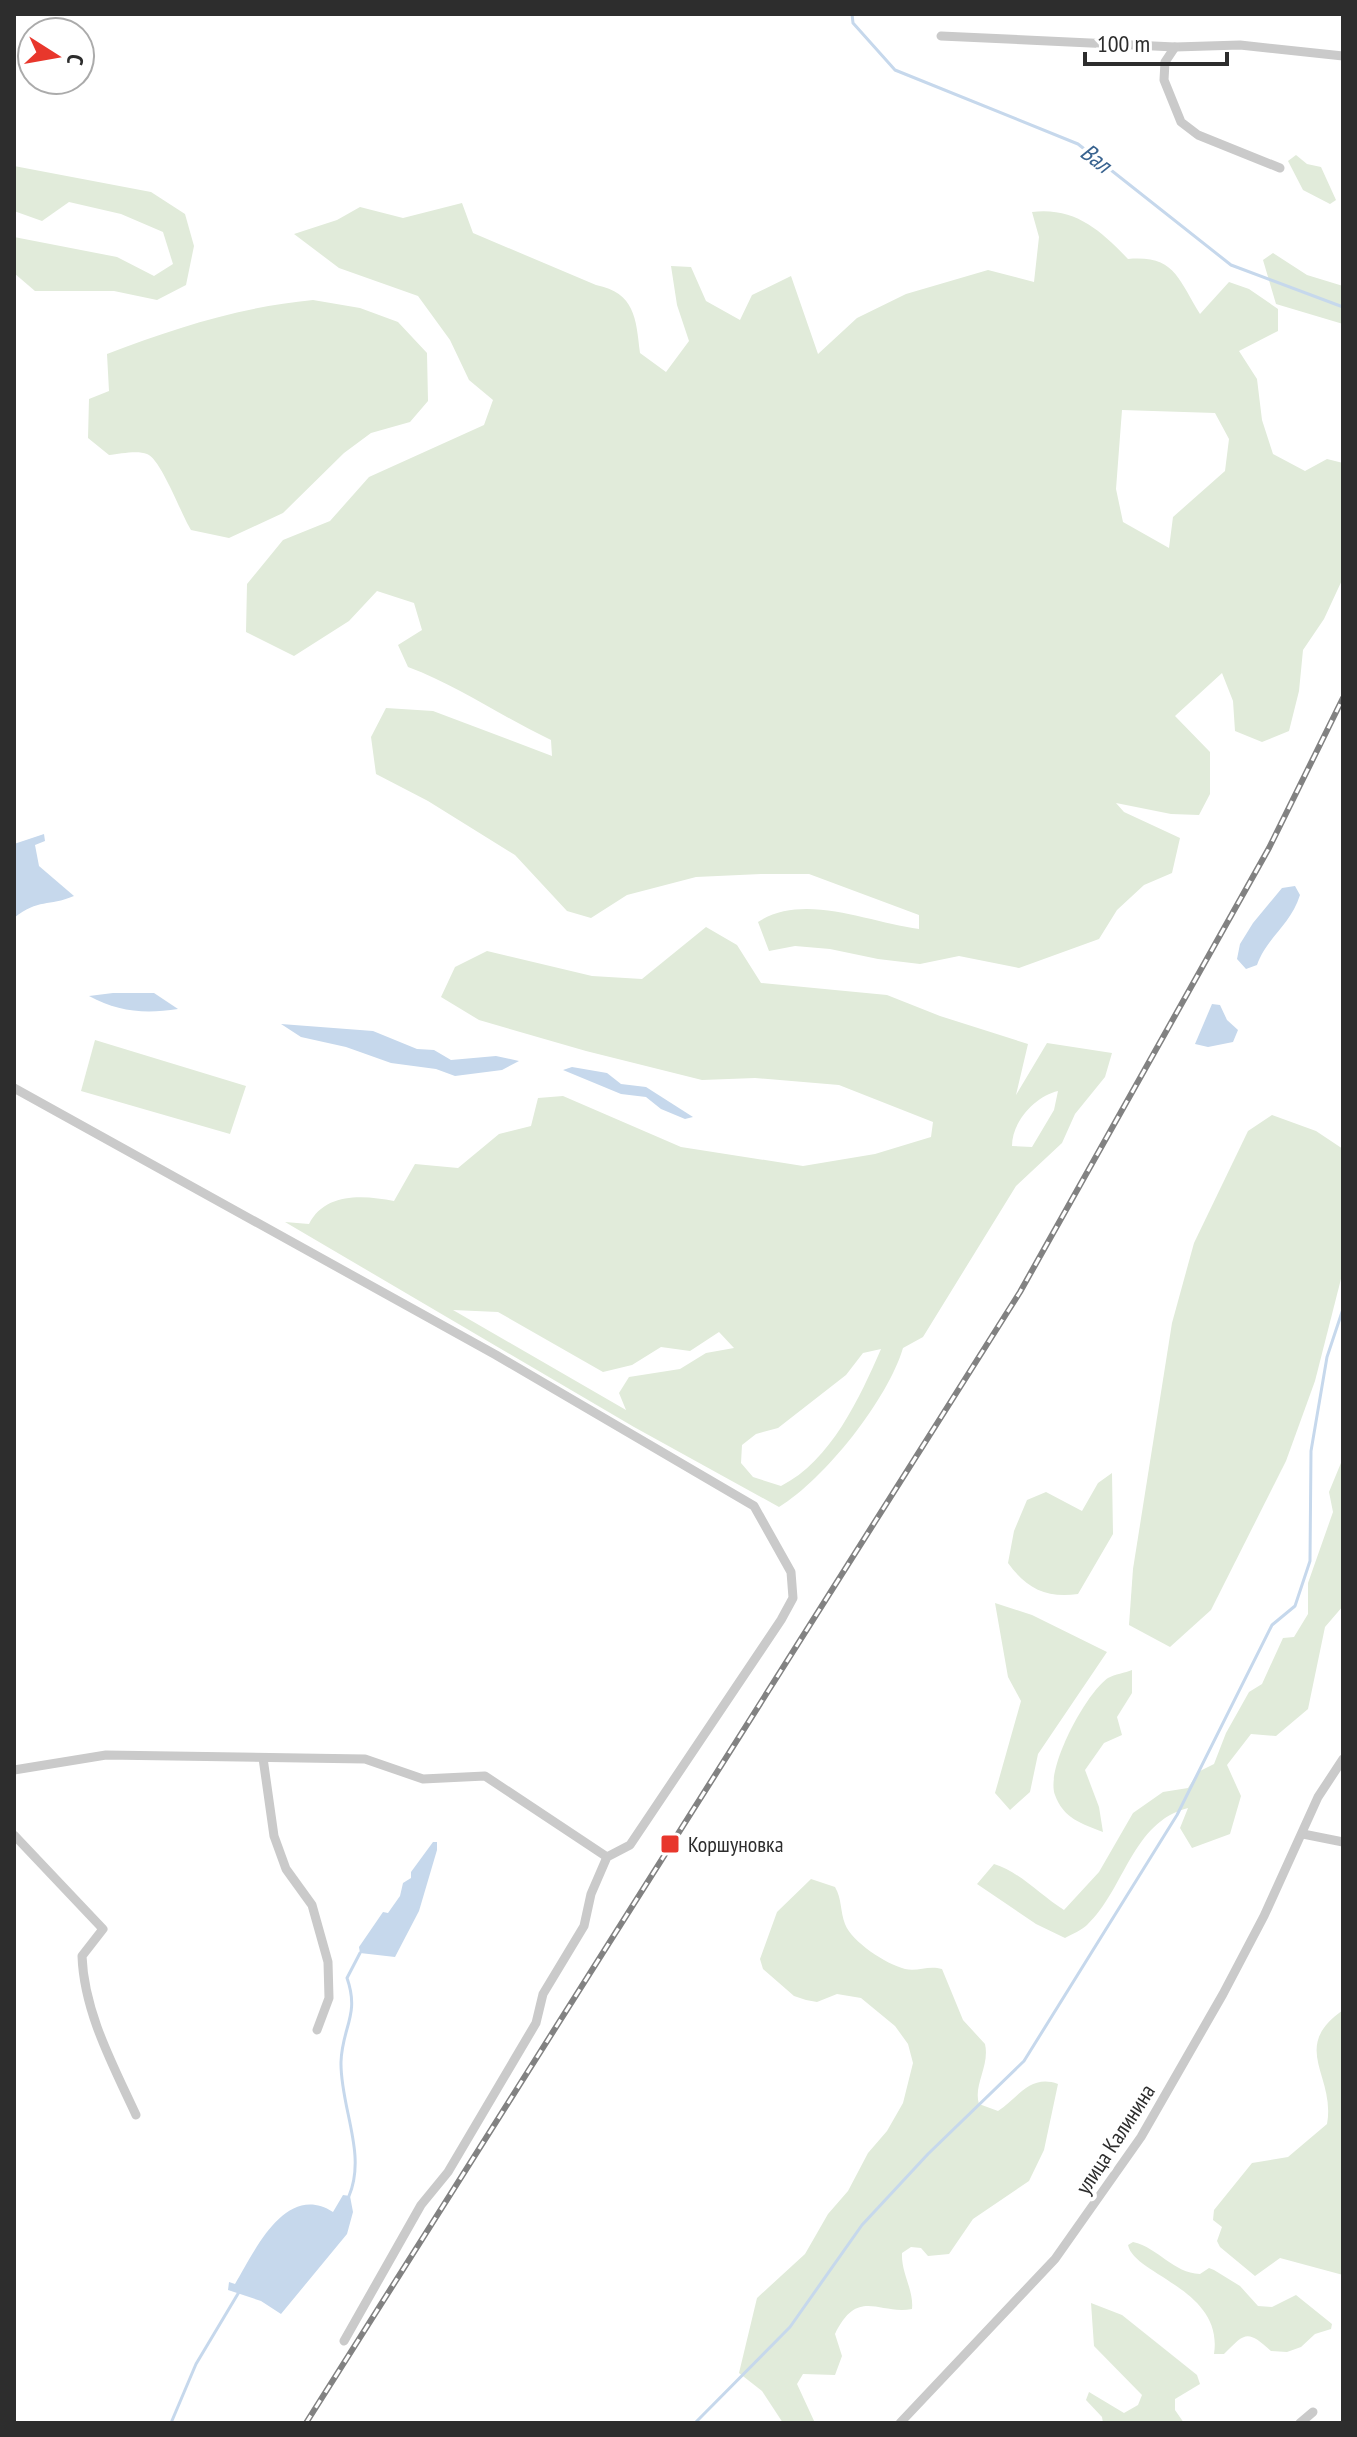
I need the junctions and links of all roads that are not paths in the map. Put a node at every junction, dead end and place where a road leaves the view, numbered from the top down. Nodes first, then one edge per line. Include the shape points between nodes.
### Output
1 (941, 36) dead end
2 (1175, 47) junction
3 (1343, 56) edge
4 (1280, 168) dead end
5 (14, 1088) edge
6 (263, 1758) junction
7 (1343, 1759) edge
8 (14, 1770) edge
9 (1303, 1834) junction
10 (14, 1835) edge
11 (1343, 1842) edge
12 (607, 1857) junction
13 (317, 2030) dead end
14 (136, 2115) dead end
15 (344, 2341) dead end
16 (1313, 2412) dead end
17 (900, 2423) edge
18 (1300, 2423) edge

1 - 2 street
2 - 3 street via 1240,45
2 - 4 street via 1165,62 1164,80 1181,122 1198,135
5 - 12 street via 496,1355 754,1506 791,1572 793,1598 630,1845
6 - 8 street via 106,1755
6 - 12 street via 365,1759 423,1779 485,1776
6 - 13 street via 274,1836 286,1869 312,1905 328,1962 329,1998
7 - 9 street, улица Калинина via 1318,1797
9 - 11 street
9 - 17 street, улица Калинина via 1223,1994 1141,2137 1055,2259
10 - 14 street via 103,1929 82,1956 82,1977 102,2041
12 - 15 street via 584,1926 543,1994 536,2023 448,2172 421,2205
16 - 18 street

